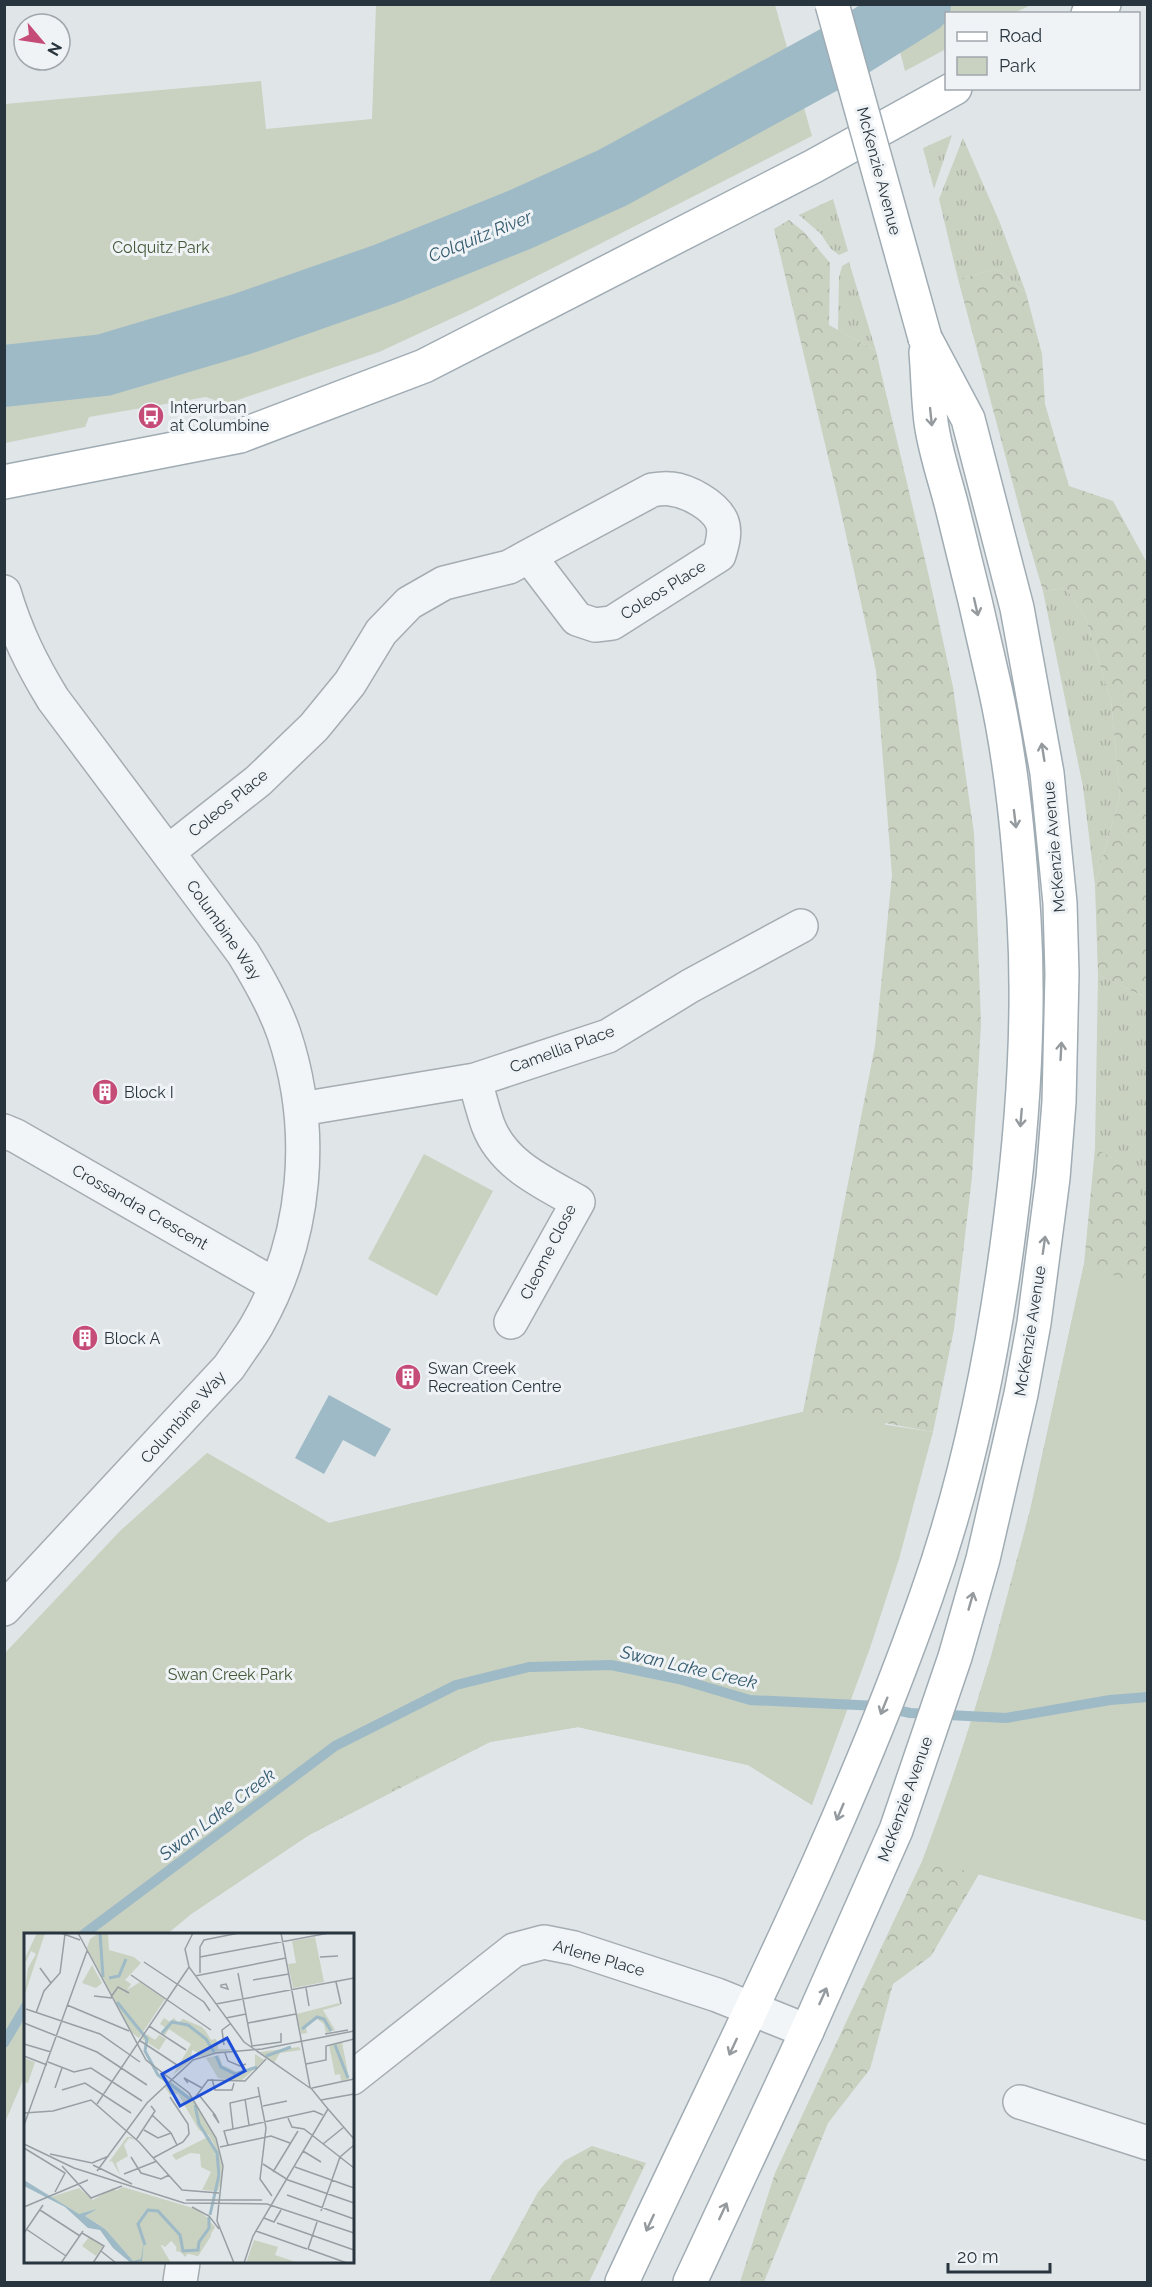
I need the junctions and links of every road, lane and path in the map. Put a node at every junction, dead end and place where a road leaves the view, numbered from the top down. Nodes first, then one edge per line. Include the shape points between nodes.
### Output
1 (832, 4) edge
2 (1104, 4) edge
3 (1091, 12) edge
4 (951, 90) edge
5 (925, 338) junction
6 (4, 482) edge
7 (529, 556) junction
8 (4, 592) edge
9 (17, 664) edge
10 (168, 852) junction
11 (801, 926) dead end
12 (475, 1080) junction
13 (301, 1109) junction
14 (4, 1131) edge
15 (275, 1285) junction
16 (511, 1322) dead end
17 (4, 1609) edge
18 (751, 2009) junction
19 (807, 2031) junction
20 (354, 2076) edge
21 (1020, 2102) dead end
22 (1148, 2143) edge
23 (183, 2263) edge
24 (180, 2283) edge
25 (622, 2283) edge
26 (690, 2283) edge

1 - 5 main road, McKenzie Avenue, bridge
2 - 3 main road
4 - 6 main road via 814,166 424,366 240,436
5 -> 18 main road, McKenzie Avenue via 932,425 996,694 1020,864 1026,994 1024,1088 1014,1194 985,1386 945,1537 863,1758
19 -> 5 main road, McKenzie Avenue via 896,1830 955,1657 983,1559 1034,1323 1058,1123 1062,1037 1060,903 1037,714 1017,608 968,418
7 - 7 street, Coleos Place via 652,490 670,488 688,494 711,508 722,522 724,539 719,555 612,623 595,625 577,619
7 - 10 street, Coleos Place via 509,567 444,583 409,603 381,633 350,683 314,727 258,781
8 - 9 street, Columbine Way via 14,625
9 - 10 street, Columbine Way via 53,699
10 - 13 street, Columbine Way via 262,984 284,1033
11 - 12 street, Camellia Place via 608,1036
12 - 13 street, Camellia Place
12 - 16 street, Cleome Close via 488,1127 501,1149 519,1168 578,1202
13 - 15 street, Columbine Way via 300,1199 291,1241
14 - 15 street, Crossandra Crescent
15 - 17 street, Columbine Way via 257,1324 229,1367
18 - 19 street, Arlene Place
18 - 20 street, Arlene Place via 574,1948 544,1942 514,1950
18 -> 25 main road, McKenzie Avenue
26 -> 19 main road, McKenzie Avenue
21 - 22 street
23 - 24 street

